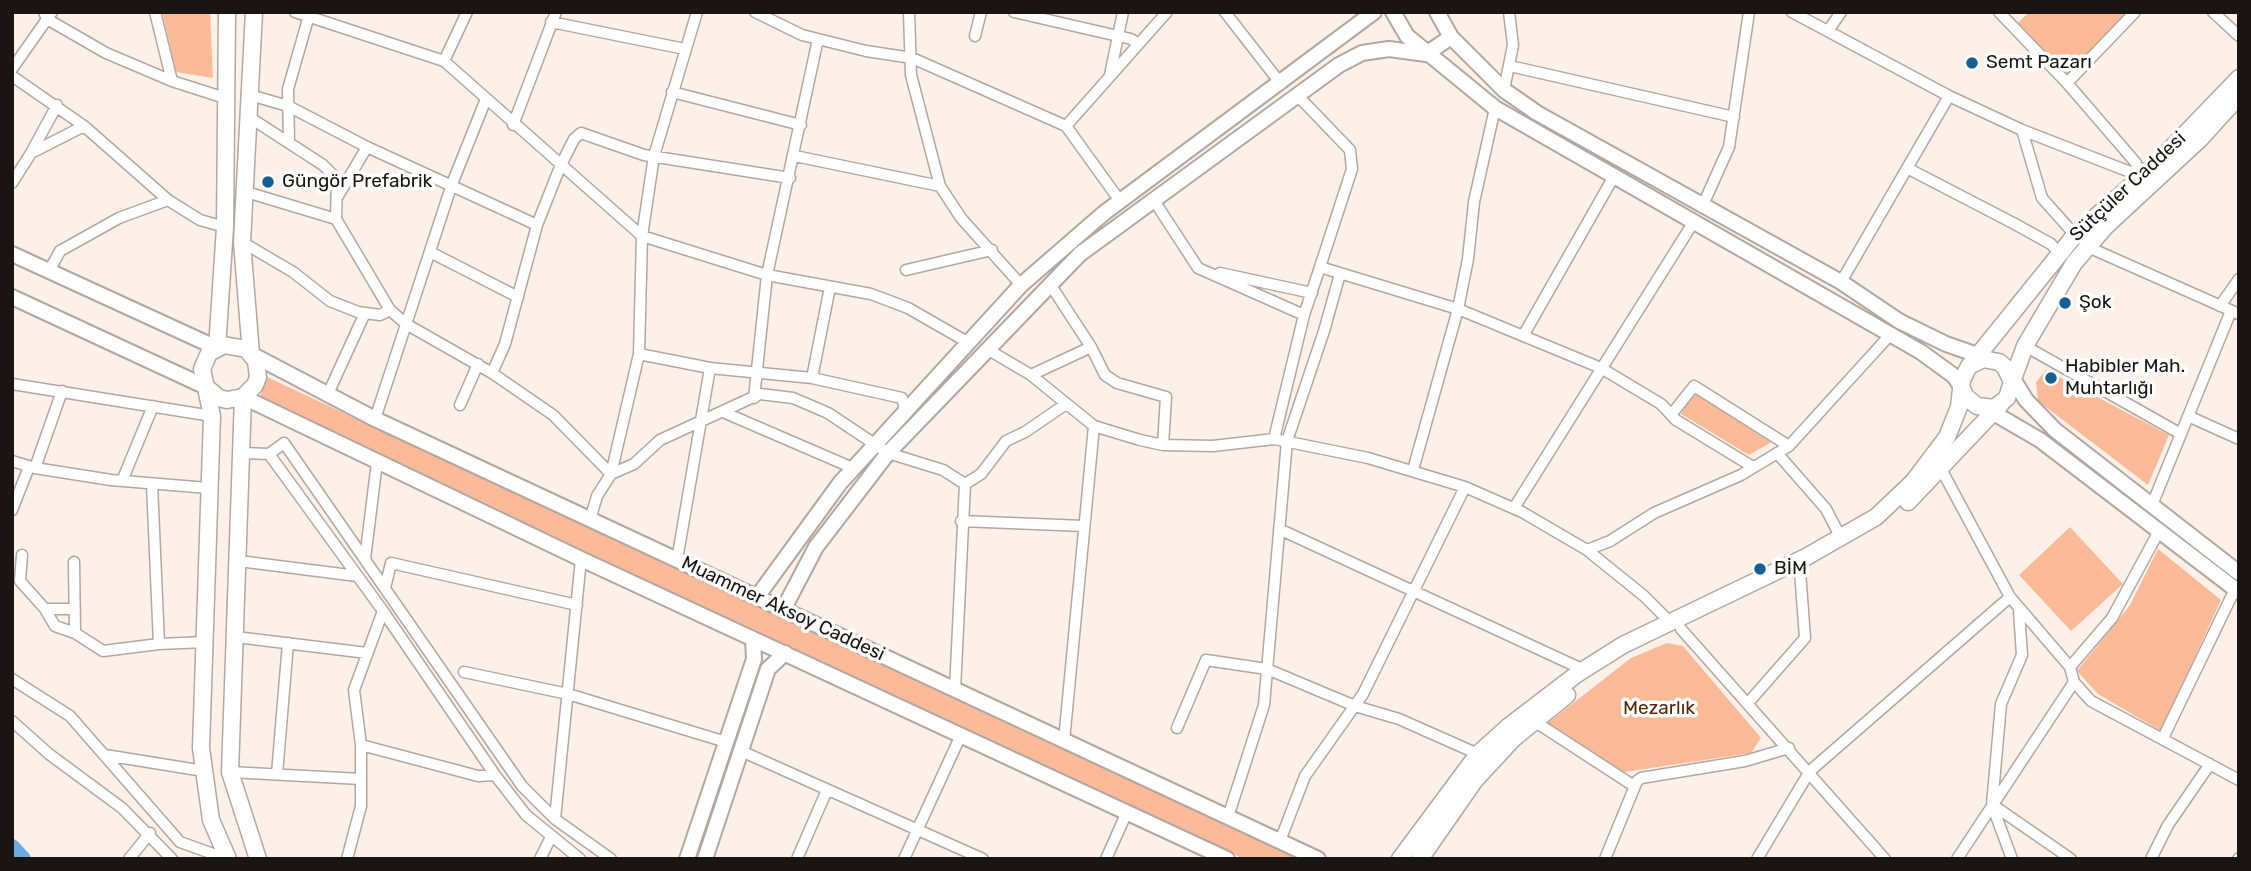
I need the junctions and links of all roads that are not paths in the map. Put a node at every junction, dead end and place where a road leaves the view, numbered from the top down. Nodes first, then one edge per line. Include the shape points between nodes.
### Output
1 (155, 12) edge
2 (227, 12) edge
3 (254, 12) edge
4 (295, 12) edge
5 (467, 12) edge
6 (697, 12) edge
7 (755, 12) edge
8 (909, 12) edge
9 (981, 12) edge
10 (1014, 12) edge
11 (1124, 12) edge
12 (1167, 12) edge
13 (1224, 12) edge
14 (1393, 12) edge
15 (1437, 12) edge
16 (1509, 12) edge
17 (1749, 12) edge
18 (1792, 12) edge
19 (1841, 12) edge
20 (2136, 12) edge
21 (2213, 12) edge
22 (48, 14) edge
23 (309, 14) edge
24 (1368, 14) edge
25 (2005, 14) edge
26 (554, 17) edge
27 (1828, 31) junction
28 (975, 36) dead end
29 (2239, 36) edge
30 (1117, 37) junction
31 (1451, 37) junction
32 (818, 39) junction
33 (1138, 44) junction
34 (685, 49) junction
35 (1426, 54) junction
36 (912, 58) junction
37 (444, 61) junction
38 (1510, 66) junction
39 (12, 69) edge
40 (1110, 75) junction
41 (12, 76) edge
42 (2239, 78) edge
43 (172, 81) junction
44 (2067, 83) junction
45 (1280, 84) junction
46 (1504, 90) junction
47 (672, 92) junction
48 (250, 95) junction
49 (1297, 95) junction
50 (1949, 96) junction
51 (2239, 96) edge
52 (228, 99) junction
53 (486, 99) junction
54 (57, 105) junction
55 (288, 106) junction
56 (1495, 108) junction
57 (248, 117) junction
58 (1734, 117) junction
59 (513, 125) junction
60 (801, 125) junction
61 (84, 126) junction
62 (1066, 126) junction
63 (2022, 130) junction
64 (289, 142) junction
65 (367, 147) junction
66 (31, 153) junction
67 (654, 156) junction
68 (795, 156) junction
69 (560, 167) junction
70 (1907, 168) junction
71 (2141, 174) junction
72 (790, 178) junction
73 (1613, 178) junction
74 (12, 183) edge
75 (452, 184) junction
76 (940, 186) junction
77 (243, 191) junction
78 (338, 196) junction
79 (1153, 199) junction
80 (169, 200) junction
81 (1121, 201) junction
82 (1702, 207) junction
83 (336, 219) junction
84 (1693, 223) junction
85 (537, 225) junction
86 (225, 227) junction
87 (2076, 235) junction
88 (642, 236) junction
89 (242, 242) junction
90 (2088, 247) junction
91 (992, 250) junction
92 (430, 252) junction
93 (12, 254) edge
94 (2060, 254) junction
95 (1320, 267) junction
96 (1198, 268) junction
97 (906, 270) dead end
98 (49, 271) junction
99 (1340, 274) junction
100 (767, 275) junction
101 (2239, 279) edge
102 (1841, 282) junction
103 (1050, 284) junction
104 (1021, 285) junction
105 (830, 287) junction
106 (1311, 293) junction
107 (518, 297) junction
108 (1829, 301) junction
109 (14, 302) edge
110 (2220, 306) junction
111 (1458, 309) junction
112 (390, 310) junction
113 (365, 313) junction
114 (2235, 313) edge
115 (1304, 315) junction
116 (406, 324) junction
117 (1891, 335) junction
118 (1523, 336) junction
119 (969, 343) junction
120 (2025, 346) junction
121 (1091, 347) junction
122 (216, 348) junction
123 (988, 349) junction
124 (251, 354) junction
125 (639, 354) junction
126 (1979, 360) junction
127 (478, 364) junction
128 (710, 368) junction
129 (1601, 368) junction
130 (757, 371) junction
131 (492, 373) junction
132 (1031, 375) junction
133 (812, 378) junction
134 (2012, 378) junction
135 (12, 384) edge
136 (206, 387) junction
137 (1962, 388) junction
138 (62, 391) junction
139 (327, 396) junction
140 (243, 397) junction
141 (754, 398) junction
142 (1066, 404) junction
143 (460, 405) dead end
144 (153, 406) junction
145 (1993, 408) junction
146 (723, 412) junction
147 (906, 413) junction
148 (1671, 415) junction
149 (212, 416) junction
150 (2188, 416) junction
151 (375, 419) junction
152 (702, 421) junction
153 (1094, 426) junction
154 (2181, 434) junction
155 (1274, 439) junction
156 (2239, 439) edge
157 (1287, 441) junction
158 (876, 443) junction
159 (1163, 445) junction
160 (1789, 446) junction
161 (242, 453) junction
162 (888, 453) junction
163 (1777, 453) junction
164 (269, 454) junction
165 (12, 461) edge
166 (377, 462) junction
167 (1753, 467) junction
168 (1940, 467) junction
169 (32, 468) junction
170 (853, 468) junction
171 (1413, 470) junction
172 (611, 474) junction
173 (122, 481) junction
174 (152, 484) junction
175 (965, 484) junction
176 (1465, 487) junction
177 (208, 488) junction
178 (2152, 505) junction
179 (1514, 508) junction
180 (12, 509) edge
181 (590, 520) junction
182 (961, 521) junction
183 (1084, 526) junction
184 (1279, 529) junction
185 (2159, 531) junction
186 (1841, 538) junction
187 (1587, 550) junction
188 (22, 555) dead end
189 (365, 559) junction
190 (581, 559) junction
191 (677, 560) junction
192 (239, 561) junction
193 (74, 562) dead end
194 (1800, 571) junction
195 (2239, 573) edge
196 (357, 576) junction
197 (385, 587) junction
198 (1415, 589) junction
199 (2237, 590) edge
200 (757, 597) junction
201 (2010, 597) junction
202 (577, 605) junction
203 (45, 608) junction
204 (75, 609) junction
205 (783, 610) junction
206 (2019, 610) junction
207 (383, 611) junction
208 (1675, 626) junction
209 (75, 632) junction
210 (236, 638) junction
211 (753, 639) junction
212 (206, 642) junction
213 (288, 643) junction
214 (159, 644) junction
215 (367, 653) junction
216 (785, 653) junction
217 (2070, 667) junction
218 (1267, 669) junction
219 (1584, 670) junction
220 (464, 673) dead end
221 (12, 679) edge
222 (2074, 682) junction
223 (955, 690) junction
224 (568, 694) junction
225 (1748, 703) junction
226 (1354, 706) junction
227 (12, 721) edge
228 (1534, 722) junction
229 (1177, 728) dead end
230 (961, 735) junction
231 (2163, 738) junction
232 (1064, 741) junction
233 (726, 742) junction
234 (361, 745) junction
235 (1789, 748) junction
236 (741, 751) junction
237 (1478, 754) junction
238 (105, 755) junction
239 (2210, 764) junction
240 (204, 771) junction
241 (1810, 771) junction
242 (230, 772) junction
243 (277, 774) junction
244 (495, 775) junction
245 (361, 779) junction
246 (2239, 780) edge
247 (1634, 786) junction
248 (827, 790) junction
249 (1992, 805) junction
250 (1127, 812) junction
251 (1228, 817) junction
252 (555, 818) junction
253 (915, 831) junction
254 (150, 833) junction
255 (551, 837) junction
256 (1280, 841) junction
257 (129, 859) edge
258 (172, 859) edge
259 (228, 859) edge
260 (258, 859) edge
261 (347, 859) edge
262 (540, 859) edge
263 (580, 859) edge
264 (611, 859) edge
265 (687, 859) edge
266 (705, 859) edge
267 (797, 859) edge
268 (904, 859) edge
269 (983, 859) edge
270 (1106, 859) edge
271 (1227, 859) edge
272 (1318, 859) edge
273 (1400, 859) edge
274 (1420, 859) edge
275 (1605, 859) edge
276 (1757, 859) edge
277 (1885, 859) edge
278 (1957, 859) edge
279 (2012, 859) edge
280 (2071, 859) edge
281 (2151, 859) edge

1 - 43 street
2 - 52 main road
3 - 48 main road
4 - 23 street
5 - 37 street
6 - 34 street
7 - 32 street
8 - 36 street
9 - 28 street
10 - 30 street
11 - 30 street
12 - 33 street
13 - 45 street
14 - 35 street via 1407,36
15 - 31 street
16 - 38 street
17 - 58 street
18 - 27 street
19 - 27 street
20 - 44 street
21 - 29 street
22 - 39 street
22 - 43 street via 106,53
23 - 37 street
23 - 55 street via 288,89
24 - 45 street
25 - 44 street
26 - 34 street
26 - 59 street
27 - 50 street
30 - 33 street
30 - 40 street
31 - 35 street
31 - 46 street
32 - 36 street
32 - 60 street
33 - 40 street
34 - 47 street
35 - 49 street via 1389,49 1362,53
35 - 56 street
36 - 62 street
36 - 76 street via 911,75
37 - 53 street
38 - 46 street
38 - 58 street
40 - 62 street
41 - 54 street
42 - 71 main road, Sütçüler Caddesi
43 - 52 street
44 - 71 street
45 - 81 street
46 - 82 street
47 - 60 street
47 - 67 street
48 - 55 street
48 - 57 main road
49 - 79 street
49 - 95 street via 1350,150 1352,169
50 - 63 street
50 - 70 street
51 - 90 main road, Sütçüler Caddesi
52 - 86 main road
53 - 59 street
53 - 75 street
54 - 61 street
54 - 66 street
55 - 64 street
55 - 65 street
56 - 73 street
56 - 111 street via 1474,202
57 - 64 street
57 - 77 main road
58 - 82 street via 1729,147
59 - 69 street
60 - 68 street
61 - 66 street
61 - 80 street
62 - 81 street
63 - 71 street
63 - 87 street via 2042,198
64 - 78 street via 337,179
65 - 75 street
65 - 78 street
66 - 74 street
67 - 69 street via 581,134
67 - 72 street
67 - 88 street
68 - 72 street
68 - 76 street
69 - 85 street
69 - 88 street
70 - 94 street via 2014,223
70 - 102 street
71 - 87 main road, Sütçüler Caddesi
72 - 100 street
73 - 84 street
73 - 118 street
75 - 85 street
75 - 92 street
76 - 91 street via 961,218
77 - 83 street
77 - 89 main road
78 - 83 street
79 - 96 street
79 - 103 street via 1109,230
80 - 86 street via 200,220
80 - 98 street via 119,218 60,251
81 - 104 street
82 - 84 street
82 - 102 street
83 - 112 street
84 - 108 street
84 - 129 street
85 - 107 street
86 - 122 main road
87 - 94 main road, Sütçüler Caddesi
88 - 100 street
88 - 125 street
89 - 113 street via 330,301
89 - 124 main road
90 - 110 street
90 - 120 main road, Sütçüler Caddesi
91 - 97 street
91 - 104 street
92 - 107 street
92 - 116 street
93 - 98 street
94 - 126 main road, Sütçüler Caddesi
95 - 99 street
95 - 106 street
96 - 106 street
96 - 115 street
98 - 122 street
99 - 111 street
99 - 157 street
100 - 105 street
100 - 130 street
101 - 110 street
102 - 108 street
102 - 126 street via 1899,321
103 - 121 street
103 - 123 street
104 - 119 street
105 - 119 street via 871,294 908,308
105 - 133 street
106 - 115 street
107 - 131 street
108 - 117 street
109 - 136 street
110 - 114 street
111 - 118 street
111 - 171 street
112 - 113 street via 380,315
112 - 116 street
113 - 139 street
114 - 150 street
115 - 155 street
116 - 127 street
116 - 151 street
117 - 137 street via 1942,366
117 - 160 street
118 - 129 street
119 - 123 street
119 - 147 street
120 - 134 main road, Sütçüler Caddesi
120 - 154 street
121 - 132 street
121 - 159 street via 1111,379 1166,397
122 - 124 main road via 239,345
122 - 136 main road via 204,361
123 - 132 street
123 - 162 street
124 - 139 street, Muammer Aksoy Caddesi
124 - 140 main road via 258,377
125 - 128 street
125 - 172 street
126 - 134 main road via 2006,367
126 - 137 main road via 1964,372
127 - 131 street
127 - 143 street
128 - 130 street
128 - 152 street
129 - 148 street via 1661,404
129 - 179 street
130 - 133 street
130 - 141 street
131 - 172 street via 554,415
132 - 142 street
133 - 147 street via 902,398
134 - 145 main road via 2011,391
134 - 178 street via 2054,430
135 - 138 street
136 - 140 main road via 219,398
136 - 149 main road
137 - 145 main road via 1970,402
137 - 186 main road via 1947,437 1913,482 1876,517
138 - 144 street
138 - 169 street
139 - 151 street, Muammer Aksoy Caddesi
140 - 161 main road
140 - 166 street, Muammer Aksoy Caddesi
141 - 146 street
141 - 158 street via 760,394 793,398
142 - 153 street
142 - 175 street via 1006,441 981,474
144 - 149 street
144 - 173 street
145 - 168 main road
145 - 185 street
146 - 152 street
146 - 170 street
147 - 158 street
148 - 160 street via 1693,386
148 - 167 street
149 - 177 main road
150 - 154 street
150 - 156 street
151 - 181 street, Muammer Aksoy Caddesi
152 - 172 street via 660,440 634,464
152 - 191 street
153 - 159 street
153 - 183 street
154 - 178 street
155 - 157 street
155 - 159 street via 1213,446
157 - 171 street
157 - 184 street
158 - 162 street
158 - 170 street
160 - 163 street
161 - 164 street
161 - 192 main road
162 - 175 street via 943,470
162 - 205 street via 816,547
163 - 167 street
163 - 186 street via 1806,482
164 - 189 street via 284,443
164 - 196 street
165 - 169 street
166 - 189 street
166 - 190 street, Muammer Aksoy Caddesi
167 - 187 street
168 - 194 main road via 1883,526
168 - 201 street
169 - 173 street
169 - 180 street
170 - 200 street
171 - 176 street
172 - 181 street via 597,496
173 - 174 street
174 - 177 street
174 - 214 street
175 - 182 street
176 - 179 street
176 - 198 street
177 - 212 main road
178 - 195 street
179 - 187 street
181 - 191 street, Muammer Aksoy Caddesi
182 - 183 street
182 - 223 street
183 - 232 street
184 - 198 street
184 - 218 street
185 - 199 street
185 - 217 street via 2112,618
186 - 208 main road
187 - 208 street
188 - 203 street via 20,582
189 - 197 street
190 - 202 street
190 - 211 street, Muammer Aksoy Caddesi
191 - 200 street, Muammer Aksoy Caddesi
192 - 196 street
192 - 210 main road
193 - 204 street
194 - 208 main road
194 - 225 street via 1805,638
196 - 207 street
197 - 202 street via 391,563
197 - 252 street via 522,786
198 - 219 street
198 - 226 street
199 - 231 street
200 - 205 street, Muammer Aksoy Caddesi
201 - 206 street
201 - 241 street
202 - 224 street
203 - 204 street
203 - 209 street via 55,626
204 - 209 street
205 - 223 street, Muammer Aksoy Caddesi
206 - 217 street
206 - 249 street via 2022,655 2001,704
207 - 215 street
207 - 244 street
208 - 219 main road via 1623,645
208 - 225 street
208 - 228 main road via 1583,683
209 - 214 street via 103,651
210 - 213 street
210 - 242 main road
211 - 216 street, Muammer Aksoy Caddesi
211 - 233 street via 754,659
212 - 214 street
212 - 240 main road
213 - 215 street
213 - 243 street
215 - 234 street via 354,690
216 - 230 street, Muammer Aksoy Caddesi
216 - 236 street via 768,668
217 - 222 street
218 - 226 street
218 - 229 street via 1206,660
218 - 251 street via 1264,705
219 - 237 main road
220 - 224 street
221 - 238 street via 70,716
222 - 231 street via 2091,701
222 - 249 street
223 - 232 street, Muammer Aksoy Caddesi
224 - 233 street
224 - 252 street
225 - 235 street
226 - 237 street via 1399,719
226 - 256 street via 1305,776
227 - 254 street
228 - 247 street
228 - 274 main road via 1513,738 1460,798
230 - 250 street, Muammer Aksoy Caddesi
230 - 253 street
231 - 239 street
232 - 251 street, Muammer Aksoy Caddesi
233 - 265 street
234 - 244 street via 478,776
234 - 245 street
235 - 241 street
235 - 247 street via 1745,761 1641,778
236 - 248 street
236 - 266 street
237 - 273 main road
238 - 240 street
238 - 259 street via 180,842
239 - 246 street
239 - 281 street
240 - 259 main road via 211,821
241 - 276 street
241 - 277 street
242 - 243 street
242 - 260 main road
243 - 245 street
244 - 255 street via 526,815
245 - 261 street via 361,806
247 - 275 street
248 - 253 street
248 - 267 street
249 - 278 street
249 - 279 street
249 - 280 street
250 - 270 street
250 - 271 street, Muammer Aksoy Caddesi
251 - 256 street, Muammer Aksoy Caddesi
252 - 264 street
253 - 268 street
253 - 269 street
254 - 257 street
254 - 258 street
255 - 262 street
255 - 263 street
256 - 272 street, Muammer Aksoy Caddesi

